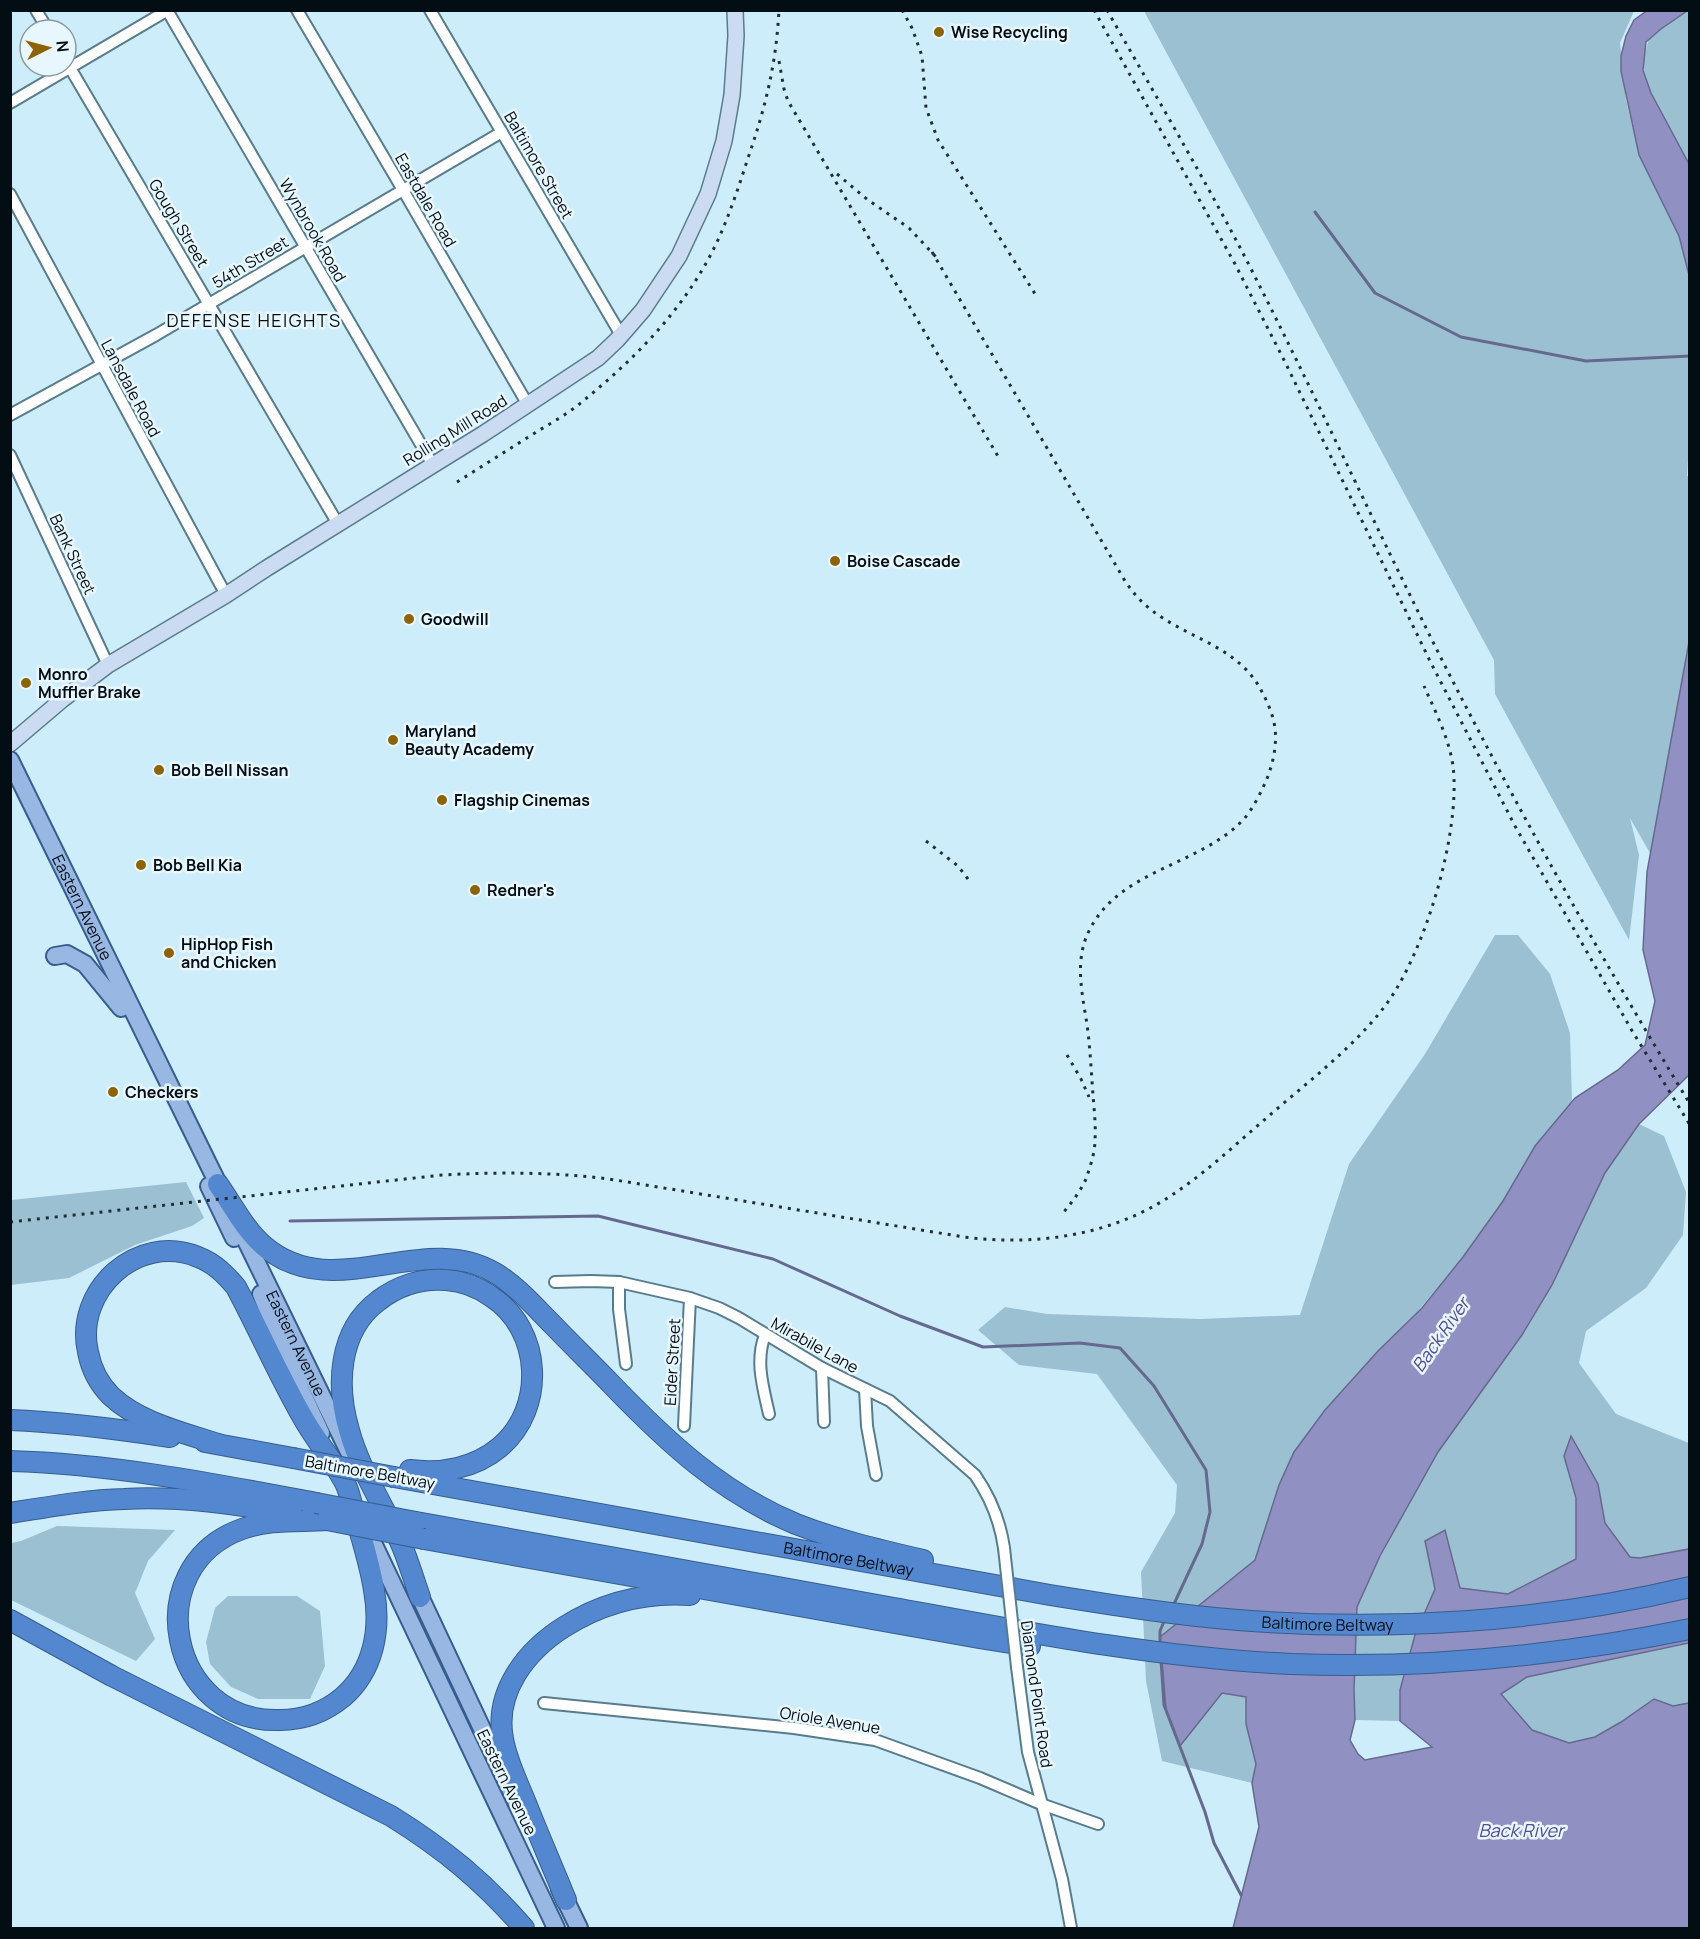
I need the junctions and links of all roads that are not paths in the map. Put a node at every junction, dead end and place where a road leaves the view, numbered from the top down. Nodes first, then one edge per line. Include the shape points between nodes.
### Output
1 (167, 10) edge
2 (297, 10) edge
3 (430, 10) edge
4 (735, 10) edge
5 (78, 59) edge
6 (48, 78) edge
7 (76, 78) edge
8 (10, 103) edge
9 (502, 132) junction
10 (404, 190) junction
11 (10, 194) edge
12 (305, 247) junction
13 (209, 304) junction
14 (621, 335) junction
15 (102, 366) junction
16 (528, 405) junction
17 (10, 415) edge
18 (10, 455) edge
19 (433, 465) junction
20 (338, 524) junction
21 (226, 595) junction
22 (108, 664) junction
23 (10, 744) edge
24 (10, 760) edge
25 (10, 785) edge
26 (55, 956) dead end
27 (121, 1008) junction
28 (218, 1184) junction
29 (555, 1282) dead end
30 (619, 1282) junction
31 (690, 1298) junction
32 (765, 1335) junction
33 (626, 1364) dead end
34 (822, 1368) junction
35 (865, 1389) junction
36 (10, 1408) edge
37 (769, 1414) dead end
38 (10, 1420) edge
39 (824, 1422) dead end
40 (684, 1426) dead end
41 (122, 1429) junction
42 (218, 1444) junction
43 (10, 1461) edge
44 (392, 1472) junction
45 (876, 1475) dead end
46 (346, 1486) junction
47 (10, 1513) edge
48 (327, 1520) junction
49 (420, 1530) junction
50 (1002, 1532) joint
51 (1689, 1587) edge
52 (1050, 1595) junction
53 (420, 1598) junction
54 (821, 1610) junction
55 (10, 1620) edge
56 (1689, 1629) edge
57 (10, 1630) edge
58 (1130, 1654) junction
59 (112, 1676) junction
60 (544, 1703) dead end
61 (1041, 1804) junction
62 (1098, 1824) dead end
63 (542, 1897) junction
64 (566, 1900) junction
65 (524, 1929) edge
66 (556, 1929) edge
67 (565, 1929) edge
68 (579, 1929) edge
69 (1071, 1929) edge

1 - 5 street
1 - 12 street, Wynbrook Road
2 - 10 street, Eastdale Road
3 - 9 street, Baltimore Street
4 - 14 street, Rolling Mill Road via 732,95 724,141 708,194 679,256 644,310
6 - 8 street
7 - 13 street, Gough Street
9 - 10 street, 54th Street
9 - 14 street, Baltimore Street
10 - 12 street, 54th Street
10 - 16 street, Eastdale Road
11 - 15 street, Lansdale Road
12 - 13 street, 54th Street
12 - 19 street, Wynbrook Road
13 - 15 street, 54th Street
13 - 20 street, Gough Street
14 - 16 street, Rolling Mill Road via 598,358
15 - 17 street, 54th Street
15 - 21 street, Lansdale Road
16 - 19 street, Rolling Mill Road
18 - 22 street, Bank Street
19 - 20 street, Rolling Mill Road
20 - 21 street, Rolling Mill Road
21 - 22 street, Rolling Mill Road
22 - 23 street, Rolling Mill Road
24 - 28 main road, Eastern Avenue
25 - 27 main road, Eastern Avenue
26 - 27 main road via 67,954 85,964
27 - 46 main road, Eastern Avenue via 257,1286
28 - 52 highway via 261,1244 283,1260 307,1269 343,1270 449,1259 494,1272 528,1299 686,1457 773,1513 833,1536
28 - 53 main road, Eastern Avenue
29 - 30 street, Mirabile Lane
30 - 31 street, Mirabile Lane
30 - 33 street
31 - 32 street, Mirabile Lane via 734,1315
31 - 40 street, Eider Street
32 - 34 street, Mirabile Lane
32 - 37 street via 759,1352 760,1375
34 - 35 street, Mirabile Lane
34 - 39 street
35 - 45 street
35 - 50 street, Mirabile Lane via 890,1401 971,1470 992,1503
36 - 41 highway via 44,1411
38 - 41 highway, Baltimore Beltway
41 - 42 highway, Baltimore Beltway
42 - 44 highway, Baltimore Beltway, bridge
42 - 46 highway via 137,1414 111,1395 95,1374 86,1346 92,1302 108,1278 130,1261 156,1252 181,1252 196,1256 225,1274 236,1287 303,1419
43 - 49 highway, bridge via 148,1473 316,1503
44 - 52 highway, Baltimore Beltway
44 - 53 highway via 439,1471 473,1463 501,1446 524,1416 533,1380 523,1332 500,1302 469,1284 440,1279 393,1291 364,1314 354,1328 343,1359 342,1390 349,1430 402,1546
46 - 48 highway via 369,1563 377,1610 374,1644 365,1669 334,1704 303,1718 269,1721 225,1707 199,1684 183,1654 178,1604 189,1574 211,1547 242,1529 286,1521
46 - 63 main road, Eastern Avenue
47 - 48 highway via 92,1501 156,1498 233,1503
48 - 49 highway, bridge
49 - 54 highway
49 - 58 highway via 1044,1635
50 - 61 street, Diamond Point Road, bridge via 1028,1752
51 - 52 highway, Baltimore Beltway via 1554,1611 1395,1624 1262,1622 1136,1609
53 - 64 main road, Eastern Avenue
54 - 58 highway via 979,1638
54 - 64 highway via 678,1594 652,1595 598,1609 577,1619 524,1662 504,1700 503,1739
55 - 59 highway
56 - 58 highway via 1558,1652 1396,1665 1292,1664
57 - 59 highway
59 - 65 highway via 413,1830 466,1868
60 - 61 street, Oriole Avenue via 875,1740
61 - 62 street, Oriole Avenue
61 - 69 street, Diamond Point Road
63 - 66 main road, Eastern Avenue
63 - 67 main road
64 - 68 main road, Eastern Avenue

